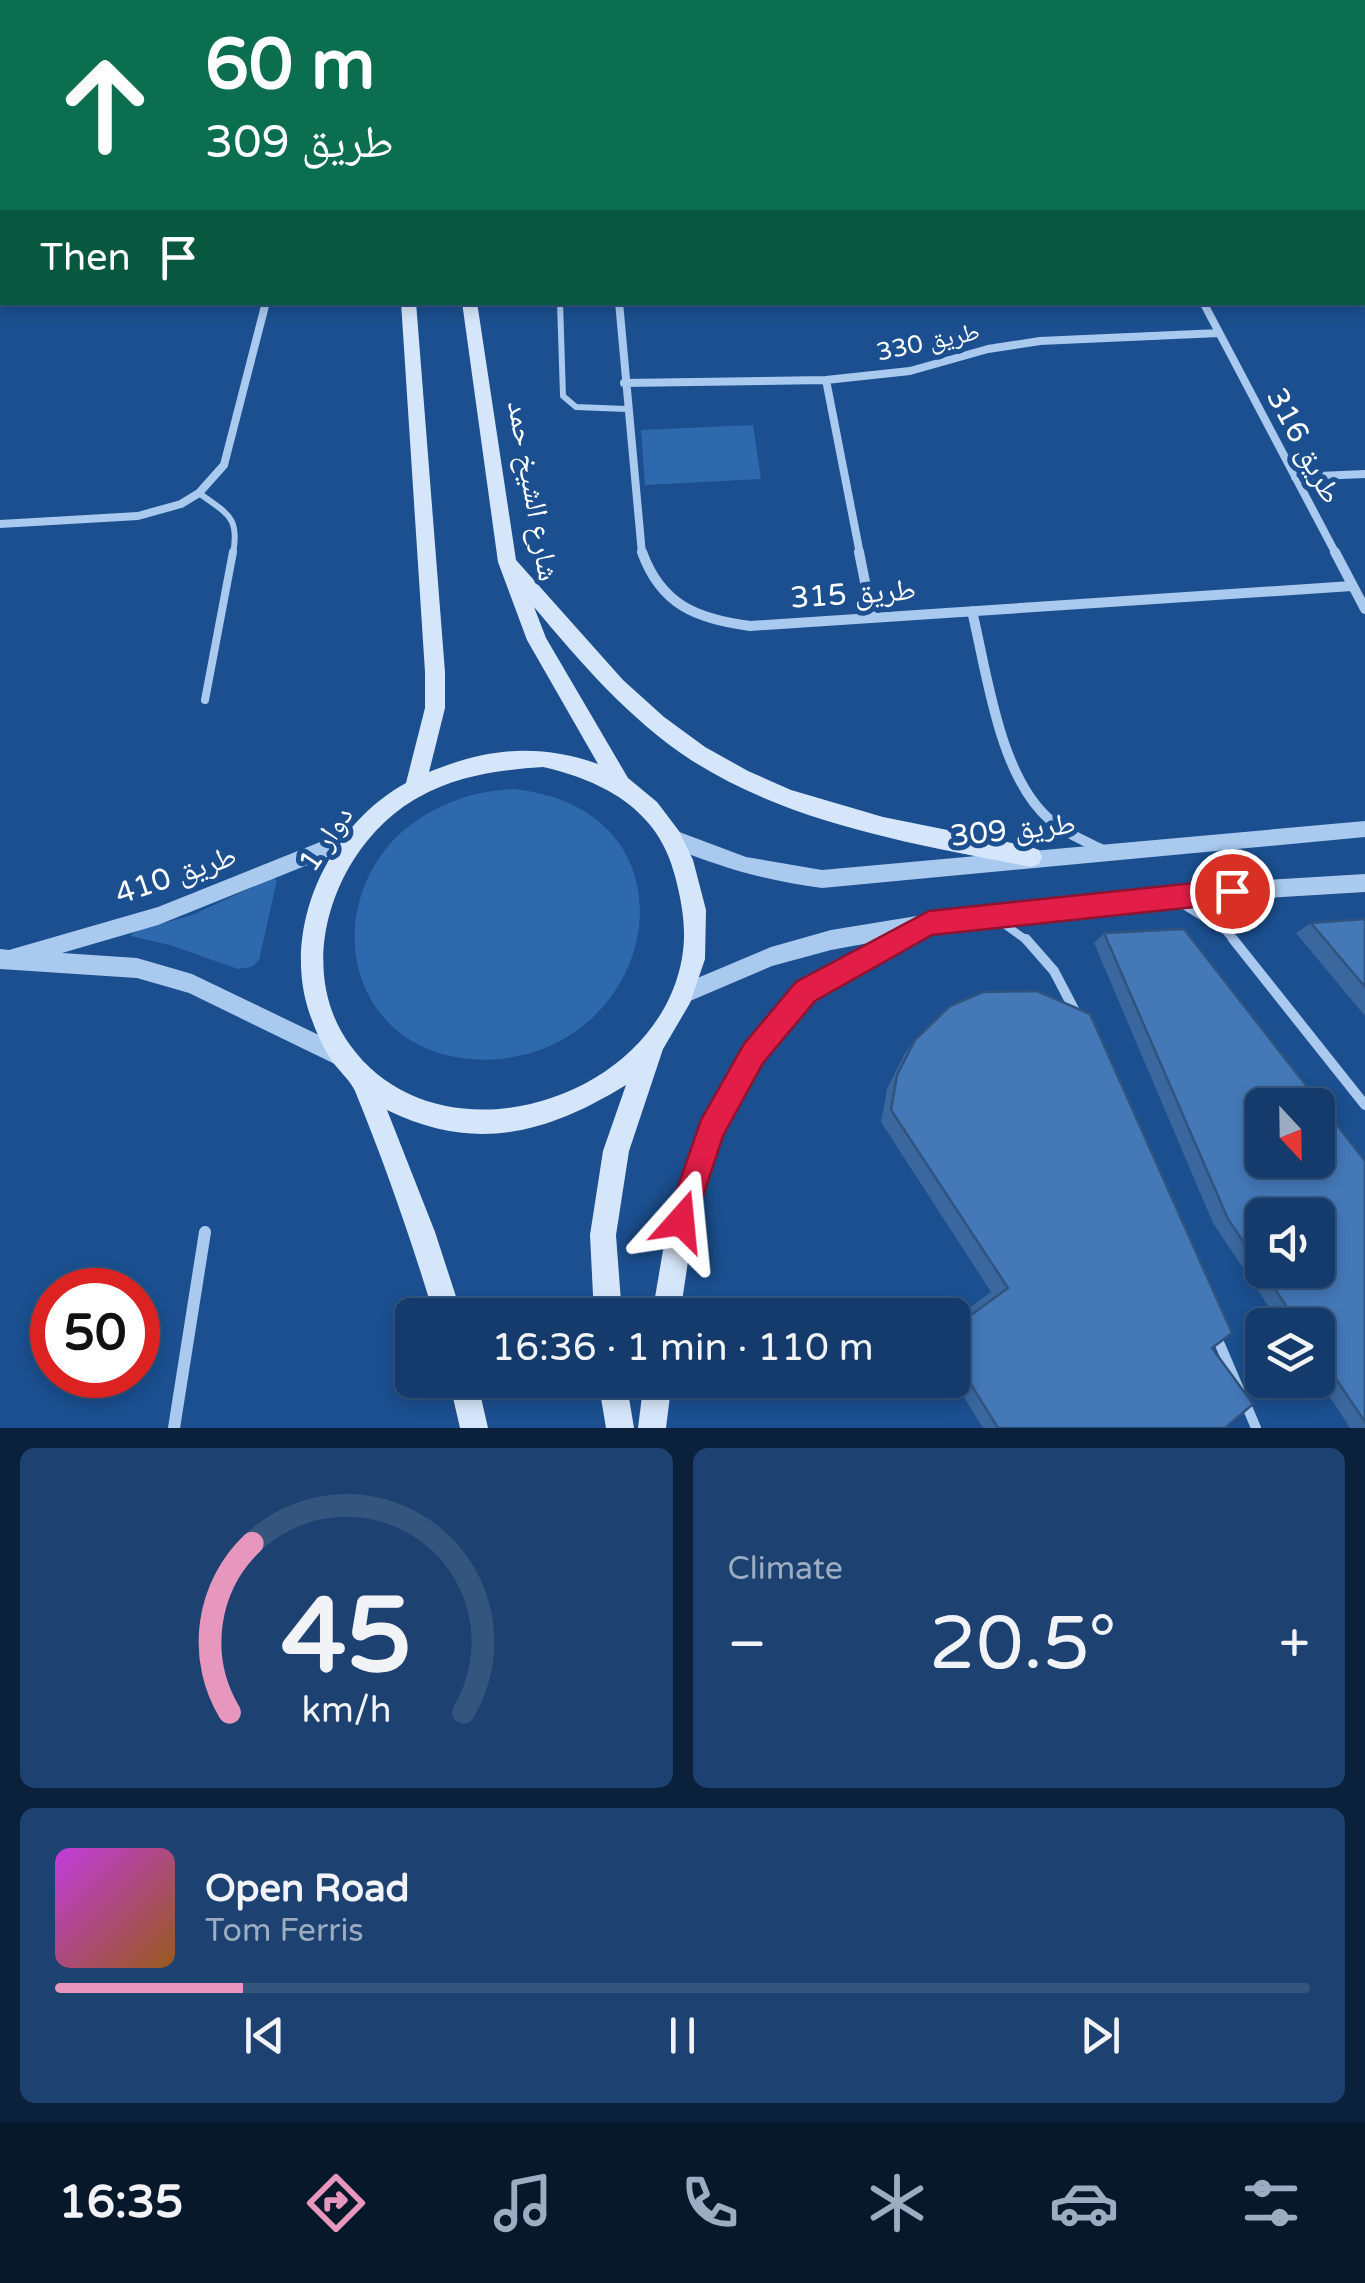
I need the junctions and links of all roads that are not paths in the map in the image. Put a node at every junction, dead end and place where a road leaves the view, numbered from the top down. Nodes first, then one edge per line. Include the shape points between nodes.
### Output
1 (265, 305) edge
2 (408, 305) edge
3 (468, 305) edge
4 (560, 305) edge
5 (619, 305) edge
6 (1206, 305) edge
7 (1219, 332) junction
8 (826, 380) junction
9 (624, 383) junction
10 (626, 409) junction
11 (1365, 474) edge
12 (1295, 476) junction
13 (199, 493) junction
14 (0, 524) edge
15 (506, 562) junction
16 (1352, 586) junction
17 (1365, 609) edge
18 (972, 610) junction
19 (872, 618) junction
20 (205, 700) dead end
21 (622, 786) junction
22 (415, 787) junction
23 (1365, 828) edge
24 (355, 837) junction
25 (674, 839) junction
26 (1104, 850) junction
27 (1031, 857) junction
28 (1365, 883) edge
29 (1165, 896) junction
30 (993, 917) junction
31 (929, 923) junction
32 (7, 959) edge
33 (683, 994) junction
34 (1081, 1024) edge
35 (652, 1045) junction
36 (343, 1058) junction
37 (362, 1079) junction
38 (1365, 1104) edge
39 (204, 1232) dead end
40 (443, 1298) edge
41 (607, 1298) edge
42 (669, 1298) edge
43 (1208, 1317) edge
44 (467, 1398) edge
45 (615, 1398) edge
46 (656, 1398) edge
47 (174, 1428) edge
48 (474, 1428) edge
49 (620, 1428) edge
50 (652, 1428) edge
51 (1256, 1428) edge

1 - 13 street via 224,465
2 - 22 main road via 435,672 435,708
3 - 15 main road, شارع الشيخ حمد
4 - 10 lane via 563,396 576,407
5 - 9 street, طريق 315
6 - 7 street, طريق 316
7 - 8 street, طريق 330 via 1040,341 910,371
7 - 12 street, طريق 316
8 - 9 street, طريق 330
8 - 19 street
9 - 10 street, طريق 315
10 - 19 street, طريق 315 via 642,554 656,588 669,600 712,622 750,626
11 - 12 street
12 - 16 street, طريق 316
13 - 14 street via 138,516
13 - 20 lane via 232,518 236,532
15 - 21 main road, شارع الشيخ حمد via 537,640
15 - 27 main road via 621,692 704,757 809,806
16 - 17 street, طريق 316
16 - 18 street, طريق 315
18 - 19 street, طريق 315
18 - 26 street via 1009,750 1030,796 1059,826
21 - 22 main road, دوار 1 via 543,758 456,768
21 - 25 main road, دوار 1
22 - 24 main road, دوار 1
23 - 26 street, طريق 309
24 - 32 street, طريق 410 via 158,916
24 - 36 main road, دوار 1 via 330,877 314,922 311,969 320,1015
25 - 27 street, طريق 309 via 724,862 822,879
25 - 33 main road, دوار 1 via 693,886 697,940
26 - 27 street, طريق 309
28 - 29 street
29 - 30 street
29 - 38 lane via 1226,931
30 - 31 street
30 - 34 lane via 1045,959
31 - 33 street via 771,956
31 - 42 main road via 805,992 753,1054 711,1130 681,1221
32 - 36 street, طريق 410 via 137,968 192,984
33 - 35 main road, دوار 1
35 - 37 main road, دوار 1 via 613,1083 564,1110 510,1124 455,1123 404,1108
35 - 41 main road via 616,1151 604,1235
36 - 37 main road, دوار 1
37 - 40 main road
39 - 47 street
43 - 51 lane
44 - 48 main road
45 - 49 main road
46 - 50 main road

